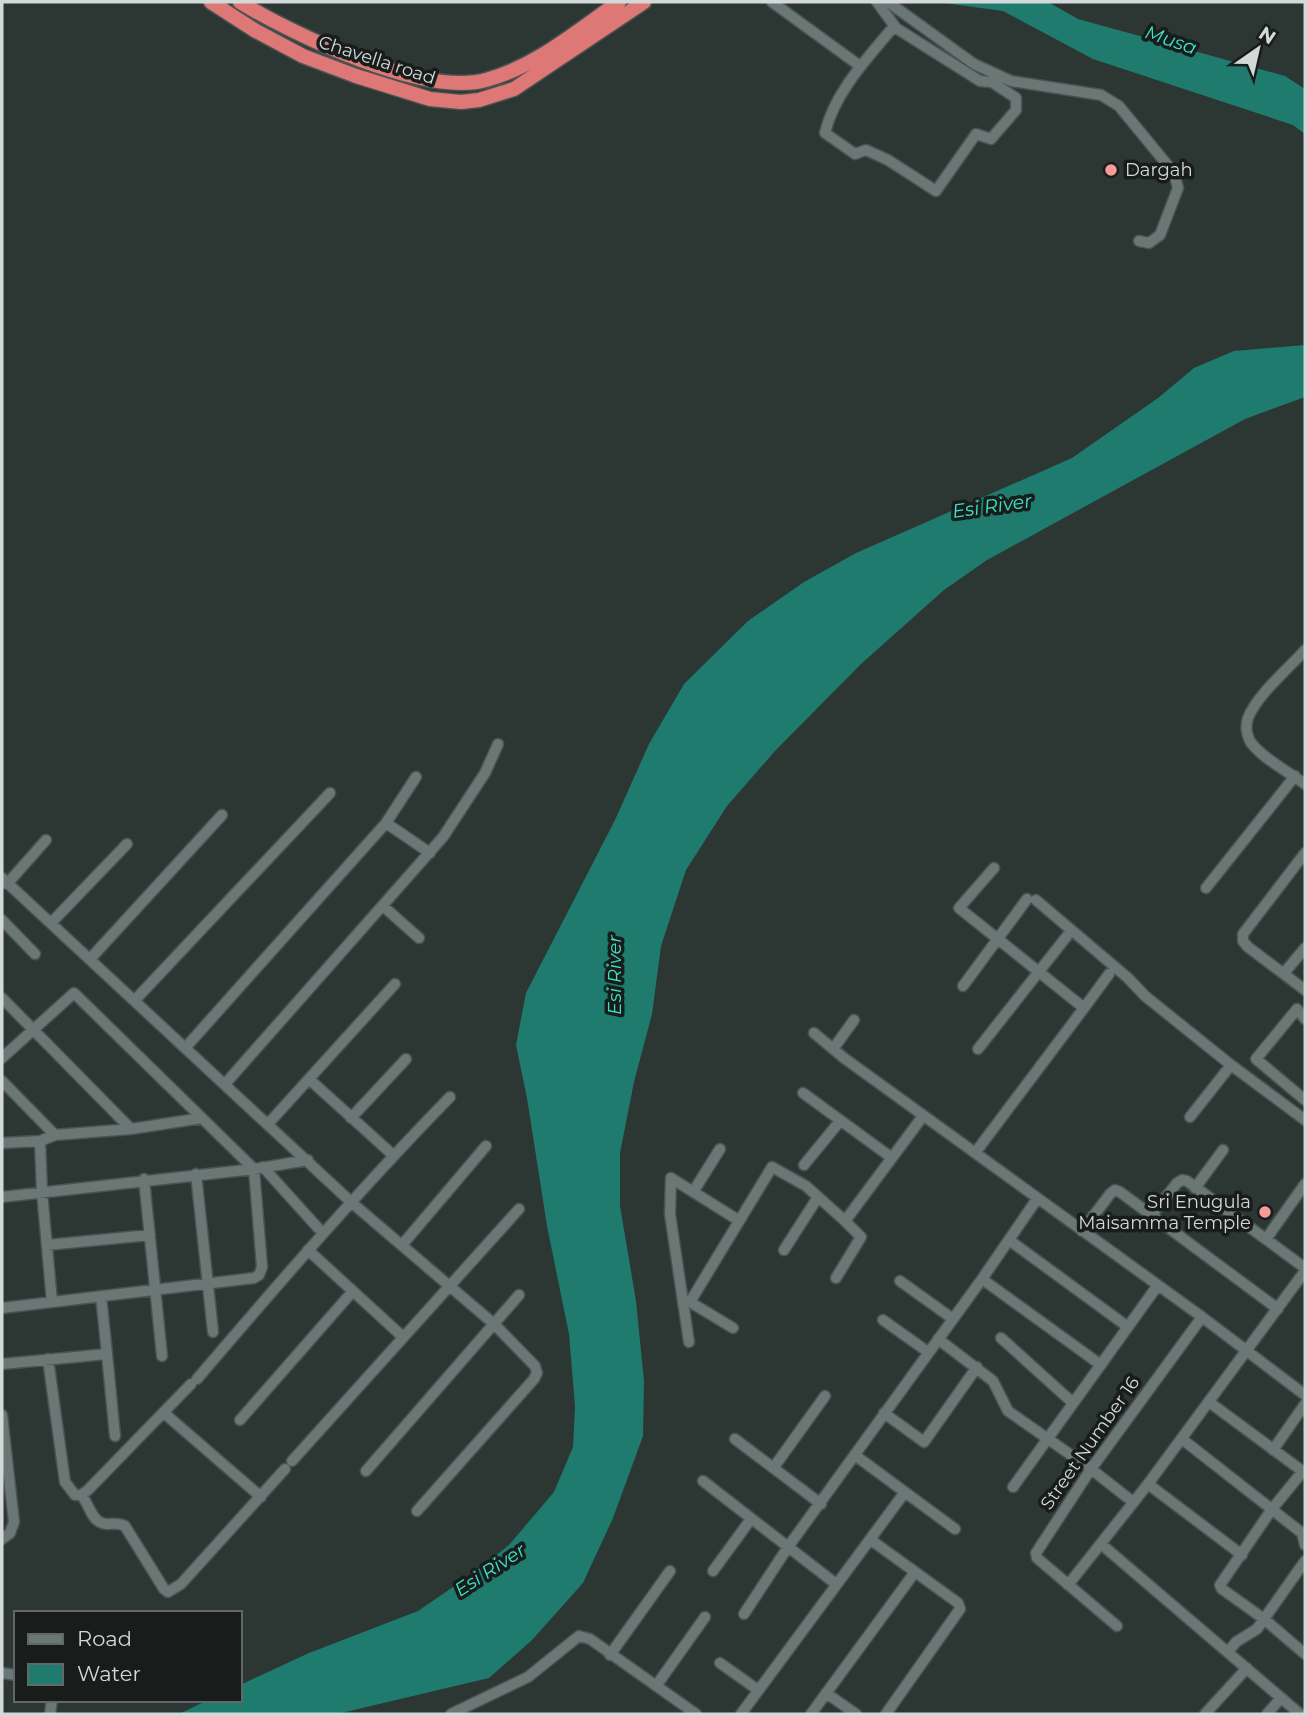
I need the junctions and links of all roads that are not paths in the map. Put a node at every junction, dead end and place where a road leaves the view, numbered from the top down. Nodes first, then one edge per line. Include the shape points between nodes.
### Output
1 (211, 2) edge
2 (240, 2) edge
3 (619, 2) edge
4 (644, 2) edge
5 (772, 2) edge
6 (877, 2) edge
7 (888, 2) edge
8 (897, 28) junction
9 (860, 66) junction
10 (1139, 241) dead end
11 (1305, 650) edge
12 (498, 744) dead end
13 (1295, 776) junction
14 (416, 777) dead end
15 (1305, 784) edge
16 (330, 793) dead end
17 (222, 815) dead end
18 (387, 823) junction
19 (46, 840) dead end
20 (127, 844) dead end
21 (430, 853) junction
22 (1305, 853) edge
23 (994, 868) dead end
24 (5, 881) edge
25 (1206, 888) dead end
26 (383, 906) junction
27 (2, 920) edge
28 (51, 923) junction
29 (1067, 936) dead end
30 (419, 938) dead end
31 (997, 939) junction
32 (1305, 948) edge
33 (34, 954) dead end
34 (90, 959) junction
35 (1040, 973) junction
36 (1284, 973) junction
37 (1109, 974) dead end
38 (395, 984) dead end
39 (962, 986) dead end
40 (1305, 990) edge
41 (2, 998) edge
42 (135, 1000) junction
43 (1084, 1008) junction
44 (1305, 1019) edge
45 (854, 1020) dead end
46 (32, 1029) junction
47 (814, 1033) dead end
48 (186, 1047) junction
49 (833, 1049) junction
50 (978, 1049) dead end
51 (2, 1058) edge
52 (406, 1059) dead end
53 (1231, 1065) junction
54 (309, 1079) junction
55 (2, 1081) edge
56 (225, 1084) junction
57 (803, 1093) dead end
58 (450, 1097) dead end
59 (1305, 1100) edge
60 (923, 1116) junction
61 (1189, 1116) dead end
62 (202, 1118) junction
63 (351, 1118) junction
64 (1305, 1120) edge
65 (840, 1121) junction
66 (268, 1124) junction
67 (131, 1129) junction
68 (55, 1135) junction
69 (40, 1141) junction
70 (2, 1143) edge
71 (486, 1146) dead end
72 (720, 1149) dead end
73 (1223, 1150) dead end
74 (975, 1153) junction
75 (393, 1155) junction
76 (892, 1158) junction
77 (307, 1160) junction
78 (804, 1165) dead end
79 (259, 1168) junction
80 (196, 1174) junction
81 (144, 1179) junction
82 (1305, 1184) edge
83 (1195, 1188) junction
84 (42, 1192) junction
85 (693, 1192) junction
86 (2, 1197) edge
87 (818, 1197) junction
88 (1037, 1199) junction
89 (351, 1202) junction
90 (519, 1209) dead end
91 (1152, 1215) junction
92 (738, 1220) junction
93 (845, 1222) junction
94 (318, 1228) dead end
95 (1082, 1231) junction
96 (150, 1235) junction
97 (1266, 1239) junction
98 (1009, 1240) junction
99 (47, 1245) junction
100 (402, 1245) junction
101 (308, 1250) junction
102 (784, 1250) dead end
103 (1305, 1270) edge
104 (836, 1278) dead end
105 (982, 1279) junction
106 (900, 1281) dead end
107 (208, 1283) junction
108 (1158, 1285) junction
109 (450, 1287) junction
110 (154, 1289) junction
111 (353, 1291) junction
112 (519, 1295) dead end
113 (101, 1296) junction
114 (52, 1301) junction
115 (686, 1302) junction
116 (2, 1308) edge
117 (1278, 1309) junction
118 (1202, 1317) junction
119 (953, 1319) junction
120 (883, 1320) dead end
121 (494, 1324) junction
122 (1128, 1327) junction
123 (733, 1328) dead end
124 (213, 1332) dead end
125 (403, 1337) junction
126 (1001, 1338) dead end
127 (938, 1339) junction
128 (689, 1342) dead end
129 (928, 1352) junction
130 (1247, 1352) junction
131 (107, 1354) junction
132 (162, 1356) dead end
133 (48, 1359) junction
134 (2, 1364) edge
135 (1101, 1365) junction
136 (977, 1367) junction
137 (1305, 1395) edge
138 (825, 1396) dead end
139 (1209, 1402) junction
140 (1073, 1403) junction
141 (1305, 1405) edge
142 (164, 1413) junction
143 (884, 1413) junction
144 (2, 1415) edge
145 (240, 1420) dead end
146 (115, 1436) dead end
147 (736, 1439) dead end
148 (1047, 1439) junction
149 (1182, 1439) junction
150 (1273, 1450) junction
151 (856, 1456) junction
152 (774, 1467) junction
153 (1091, 1469) junction
154 (366, 1471) dead end
155 (1304, 1472) edge
156 (703, 1481) dead end
157 (1148, 1484) junction
158 (1013, 1487) dead end
159 (905, 1492) junction
160 (81, 1495) junction
161 (261, 1497) junction
162 (1133, 1502) junction
163 (821, 1504) junction
164 (1272, 1509) junction
165 (417, 1511) dead end
166 (751, 1519) junction
167 (954, 1529) dead end
168 (2, 1539) edge
169 (871, 1540) junction
170 (1101, 1544) junction
171 (1305, 1545) edge
172 (788, 1547) junction
173 (1242, 1555) junction
174 (1305, 1561) edge
175 (670, 1571) dead end
176 (713, 1571) dead end
177 (915, 1572) junction
178 (836, 1584) junction
179 (1068, 1585) junction
180 (744, 1614) dead end
181 (705, 1616) dead end
182 (1264, 1619) junction
183 (1117, 1626) dead end
184 (1228, 1652) junction
185 (1305, 1654) edge
186 (610, 1655) junction
187 (720, 1663) dead end
188 (1247, 1668) junction
189 (656, 1686) junction
190 (758, 1690) junction
191 (827, 1693) junction
192 (1281, 1698) junction
193 (451, 1714) edge
194 (696, 1714) edge
195 (741, 1714) edge
196 (811, 1714) edge
197 (856, 1714) edge
198 (886, 1714) edge
199 (1205, 1714) edge
200 (1267, 1714) edge
201 (1300, 1714) edge

1 - 4 highway, Chavella road via 303,56 430,99 461,102 514,89
2 - 3 highway, Chavella road via 306,38 358,58 429,80 458,83 486,80 535,59
5 - 9 street
6 - 8 street
7 - 10 street via 974,64 1011,81 1101,95 1119,106 1174,173 1178,188 1160,235 1149,243
8 - 9 street
8 - 9 street via 980,81 992,82 1016,98 1016,110 991,139 976,134 936,191 888,159 866,149 855,154 825,133 829,117
11 - 13 street via 1258,702 1246,730 1262,753
12 - 21 street via 485,773
13 - 15 street
13 - 25 street
14 - 18 street
16 - 42 street
17 - 34 street
18 - 21 street
18 - 48 street
19 - 24 street
20 - 28 street
21 - 26 street
22 - 36 street via 1243,934 1248,947
23 - 31 street via 959,908
24 - 28 street
26 - 30 street
26 - 56 street
27 - 33 street
28 - 34 street
29 - 35 street
31 - 35 street
31 - 39 street
31 - 53 street via 1032,899
32 - 36 street
34 - 42 street
35 - 43 street
35 - 50 street
36 - 40 street
37 - 43 street
38 - 54 street
41 - 46 street
42 - 48 street
43 - 74 street
44 - 59 street via 1297,1009 1256,1059
45 - 49 street
46 - 51 street
46 - 62 street via 74,993
46 - 67 street
47 - 49 street
48 - 56 street
49 - 60 street
52 - 63 street
53 - 61 street
53 - 64 street
54 - 63 street
54 - 66 street
55 - 68 street
56 - 66 street
57 - 65 street
58 - 75 street
60 - 74 street
60 - 76 street
62 - 67 street
62 - 79 street
63 - 75 street
65 - 76 street
65 - 78 street
66 - 77 street
67 - 68 street
68 - 69 street
69 - 70 street
69 - 84 street
71 - 100 street
72 - 85 street
73 - 83 street
74 - 88 street
75 - 89 street
76 - 93 street
77 - 79 street
77 - 89 street
79 - 80 street
79 - 94 street
79 - 107 street via 259,1275
80 - 81 street
80 - 107 street
81 - 84 street
81 - 96 street
82 - 97 street
83 - 91 street via 1182,1180
83 - 97 street
84 - 86 street
84 - 99 street
85 - 92 street
85 - 115 street via 671,1178 670,1214
87 - 92 street via 772,1167
87 - 93 street
87 - 102 street
88 - 95 street
88 - 98 street
89 - 100 street
89 - 101 street
90 - 109 street
91 - 95 street via 1115,1190
91 - 117 street
92 - 115 street
93 - 104 street via 861,1237
95 - 108 street
96 - 99 street
96 - 110 street
97 - 103 street
98 - 105 street
98 - 122 street
99 - 114 street
100 - 109 street
101 - 111 street
101 - 142 street
103 - 117 street
105 - 119 street
105 - 135 street
106 - 119 street
107 - 110 street
107 - 124 street
108 - 118 street
108 - 122 street
109 - 121 street
109 - 125 street
110 - 113 street
110 - 132 street
111 - 125 street
111 - 145 street
112 - 121 street
113 - 114 street
113 - 131 street
114 - 116 street
115 - 123 street
115 - 128 street
117 - 130 street
118 - 130 street
118 - 153 street, Street Number 16
119 - 127 street
120 - 129 street
121 - 154 street
121 - 165 street via 537,1373
122 - 135 street
125 - 161 street
126 - 140 street
127 - 129 street
127 - 136 street
129 - 143 street
130 - 137 street
130 - 139 street
131 - 133 street
131 - 146 street
133 - 134 street
133 - 160 street via 65,1482 75,1495
135 - 140 street
136 - 143 street via 924,1442
136 - 148 street via 993,1381 1008,1411
138 - 152 street
139 - 149 street
139 - 150 street
140 - 148 street
141 - 150 street
142 - 160 street
142 - 161 street
143 - 151 street
144 - 168 street via 15,1522
147 - 152 street
148 - 153 street
148 - 158 street
149 - 157 street
149 - 164 street
150 - 155 street
151 - 159 street
151 - 163 street
152 - 163 street
153 - 162 street
153 - 179 street, Street Number 16 via 1036,1553
155 - 164 street
156 - 166 street
157 - 162 street
157 - 173 street
159 - 167 street
159 - 169 street
160 - 161 street via 98,1522 125,1526 168,1592
162 - 170 street
163 - 172 street
164 - 171 street via 1302,1533
164 - 173 street
166 - 172 street
166 - 176 street
169 - 177 street
169 - 178 street
170 - 179 street
170 - 184 street
172 - 178 street
172 - 180 street
173 - 182 street via 1220,1585
174 - 182 street
175 - 186 street
177 - 191 street
177 - 198 street via 960,1609
178 - 190 street
179 - 183 street
181 - 189 street
182 - 184 street
182 - 185 street
184 - 188 street
186 - 189 street
186 - 193 street via 579,1636 527,1676
187 - 190 street
188 - 192 street
188 - 199 street
189 - 194 street
190 - 195 street
191 - 196 street
191 - 197 street
192 - 200 street
192 - 201 street

